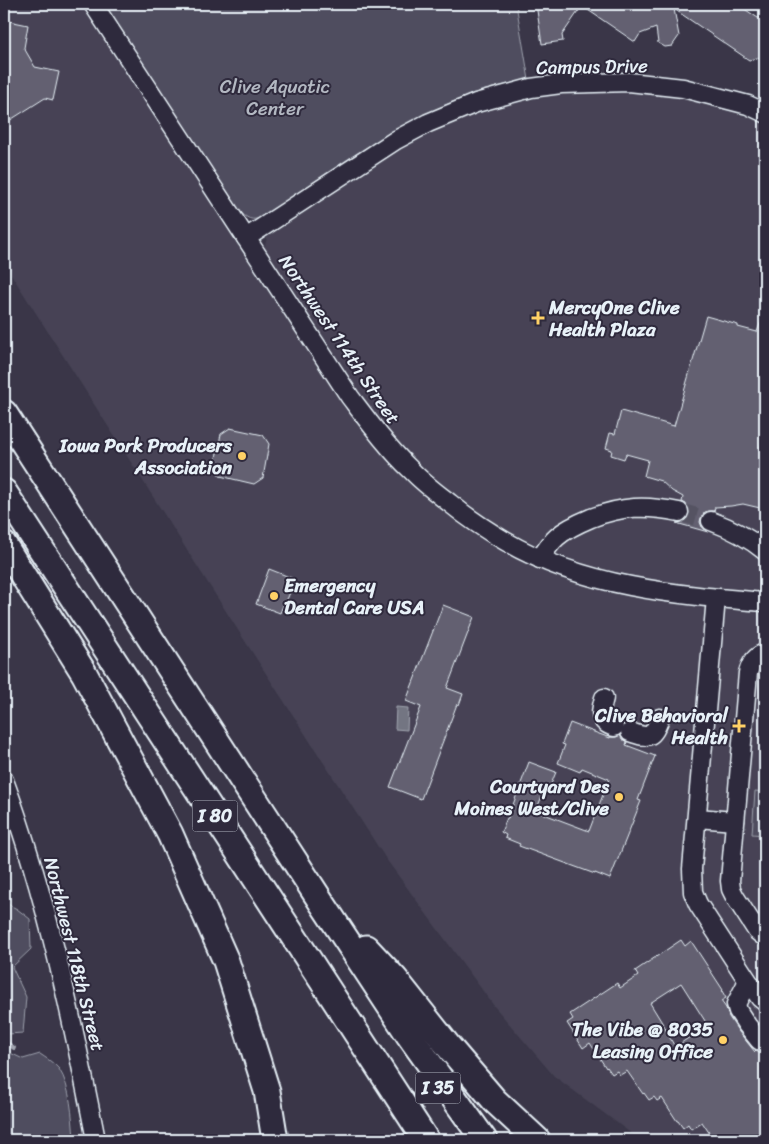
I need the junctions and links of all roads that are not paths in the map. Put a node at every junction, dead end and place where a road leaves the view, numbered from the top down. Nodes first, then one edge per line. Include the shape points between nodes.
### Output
1 (93, 4) edge
2 (765, 113) edge
3 (246, 238) junction
4 (4, 413) edge
5 (4, 492) edge
6 (679, 512) tunnel mouth
7 (711, 521) tunnel mouth
8 (4, 545) edge
9 (765, 551) edge
10 (540, 558) junction
11 (716, 598) junction
12 (765, 602) edge
13 (765, 653) edge
14 (604, 698) dead end
15 (660, 718) dead end
16 (4, 780) edge
17 (697, 818) junction
18 (735, 821) junction
19 (320, 900) junction
20 (765, 936) edge
21 (748, 981) junction
22 (765, 1002) edge
23 (409, 1035) junction
24 (765, 1044) edge
25 (96, 1140) edge
26 (275, 1140) edge
27 (426, 1140) edge
28 (467, 1140) edge
29 (484, 1140) edge
30 (537, 1140) edge

1 - 3 street, Northwest 114th Street
2 - 3 street, Campus Drive via 748,105 684,88 629,82 531,88 476,103 428,123 396,140
3 - 10 street, Northwest 114th Street via 350,397 411,472 505,542
4 - 19 highway, I 80
5 - 27 highway, I 80
6 - 10 street via 646,508 606,512 582,521 558,536
7 - 9 street via 754,542
8 - 26 highway via 84,673 170,834 226,961 267,1091
10 - 11 street, Northwest 114th Street via 630,586
11 - 12 street, Northwest 114th Street
11 - 17 street
13 - 18 street via 754,659 748,673
14 - 15 street via 602,718 605,723 622,730 648,736
16 - 25 street, Northwest 118th Street via 56,949
17 - 18 street
17 - 21 street via 693,892
18 - 20 street via 731,890 757,931
19 - 23 highway, I 80
19 - 30 highway via 395,979 495,1101
21 - 22 street
21 - 24 street via 736,1004 758,1040
23 - 28 highway, I 35
23 - 29 highway, I 80

